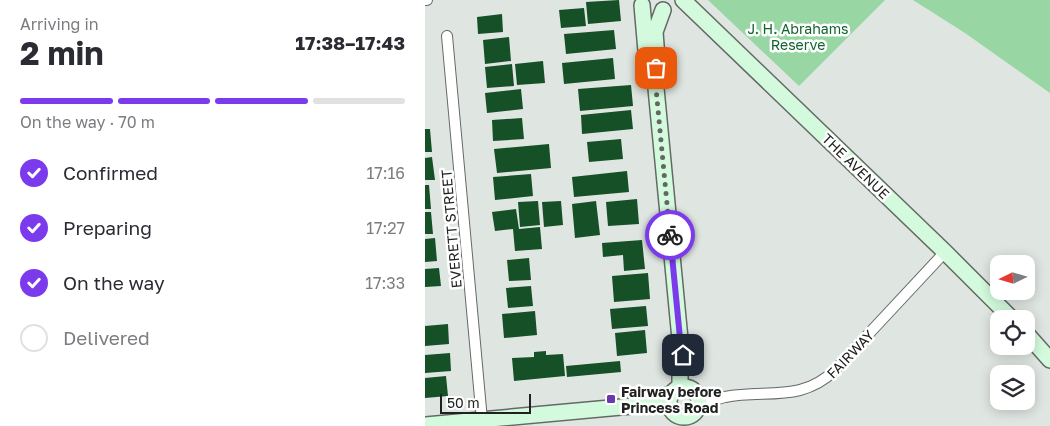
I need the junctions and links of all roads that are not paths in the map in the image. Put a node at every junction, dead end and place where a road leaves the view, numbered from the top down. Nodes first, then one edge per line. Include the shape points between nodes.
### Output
1 (683, 0) edge
2 (640, 2) edge
3 (668, 5) edge
4 (699, 15) junction
5 (447, 36) dead end
6 (655, 78) junction
7 (945, 252) junction
8 (1003, 310) edge
9 (1035, 341) edge
10 (1035, 343) edge
11 (1050, 352) edge
12 (1050, 360) edge
13 (686, 406) edge
14 (482, 420) junction
15 (425, 425) edge

1 - 4 street, THE AVENUE
2 - 3 street, THE AVENUE via 650,10
2 - 6 street via 646,51
3 - 4 street, THE AVENUE
3 - 6 street via 655,32
4 - 7 street, THE AVENUE
5 - 14 street, EVERETT STREET
6 - 13 street
7 - 8 street, THE AVENUE
7 - 13 street, FAIRWAY via 820,383 803,391 725,397
9 - 11 street
10 - 12 street
13 - 14 street via 643,405
14 - 15 street

